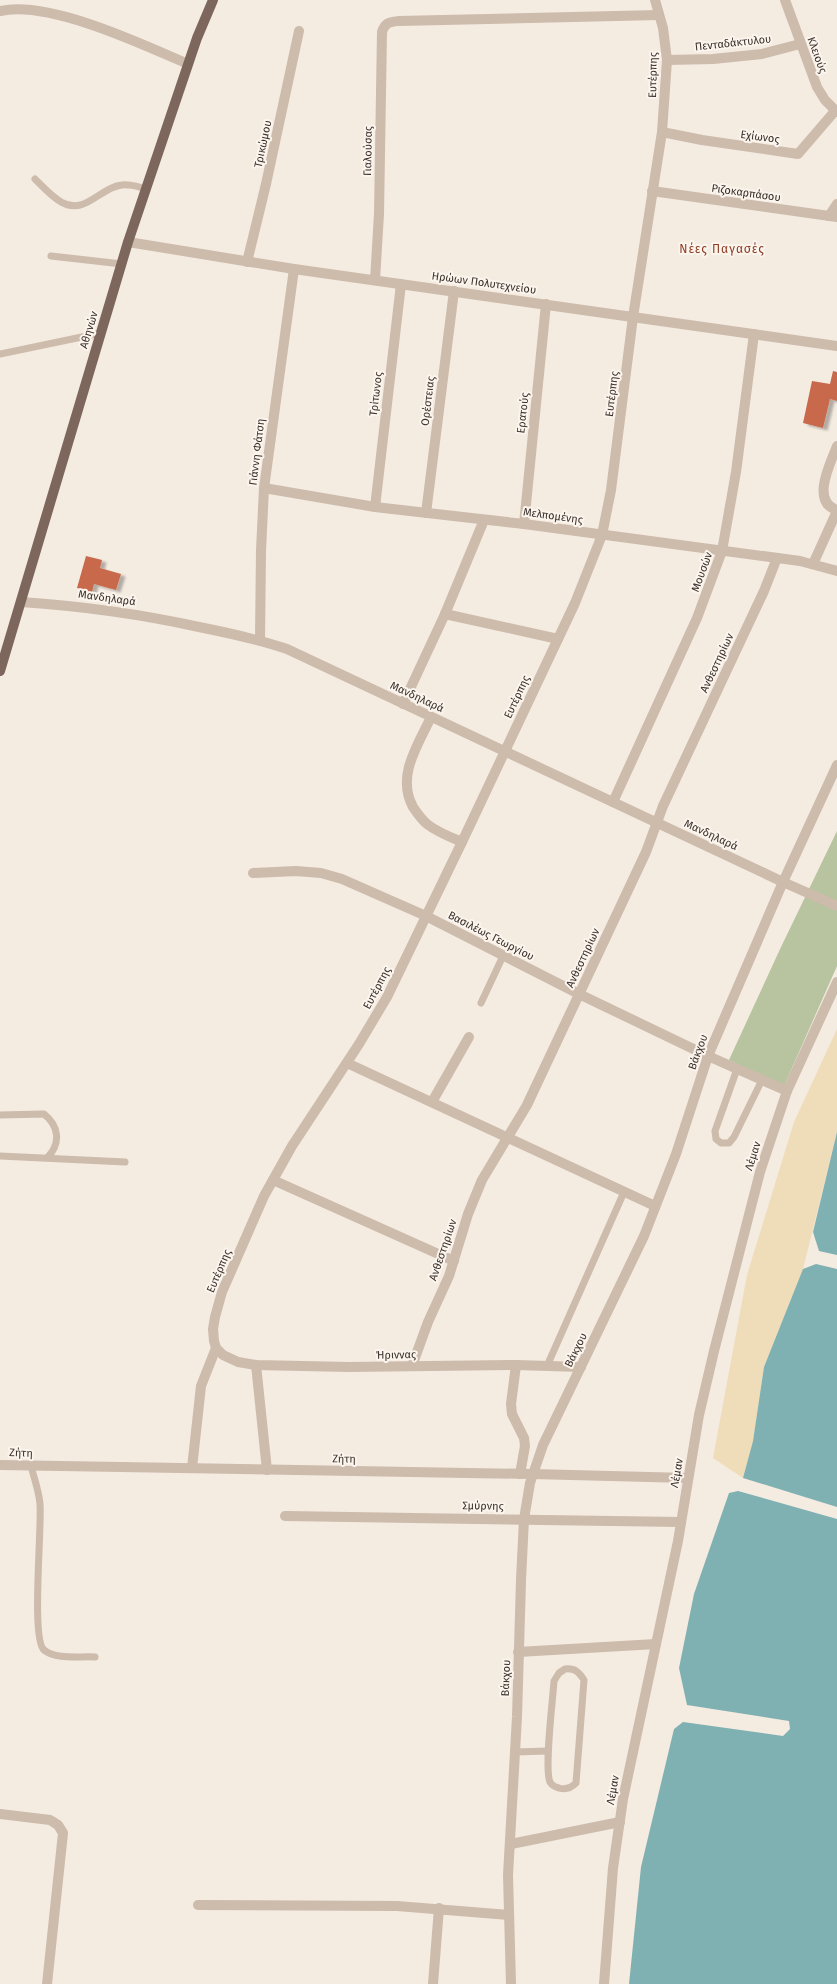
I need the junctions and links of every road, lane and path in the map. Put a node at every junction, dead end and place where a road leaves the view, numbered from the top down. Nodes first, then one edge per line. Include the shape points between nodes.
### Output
1 (213, 0) edge
2 (655, 0) edge
3 (785, 0) edge
4 (0, 10) edge
5 (659, 14) junction
6 (299, 31) dead end
7 (800, 44) junction
8 (667, 60) junction
9 (188, 64) junction
10 (836, 111) edge
11 (662, 132) junction
12 (35, 179) dead end
13 (146, 189) junction
14 (652, 191) junction
15 (837, 204) edge
16 (833, 217) edge
17 (128, 242) junction
18 (51, 256) dead end
19 (247, 262) junction
20 (122, 264) junction
21 (294, 269) junction
22 (375, 280) junction
23 (400, 284) junction
24 (454, 291) junction
25 (546, 304) junction
26 (634, 317) junction
27 (101, 333) junction
28 (754, 334) junction
29 (837, 346) edge
30 (0, 354) edge
31 (837, 446) edge
32 (264, 488) junction
33 (375, 507) junction
34 (837, 510) edge
35 (426, 513) junction
36 (484, 520) junction
37 (524, 524) junction
38 (602, 535) junction
39 (722, 551) junction
40 (777, 558) junction
41 (814, 564) junction
42 (837, 571) edge
43 (21, 602) junction
44 (445, 614) junction
45 (558, 639) junction
46 (260, 640) junction
47 (0, 671) edge
48 (403, 704) junction
49 (431, 717) junction
50 (505, 751) junction
51 (837, 765) edge
52 (613, 802) junction
53 (657, 823) junction
54 (462, 842) junction
55 (253, 873) dead end
56 (783, 882) junction
57 (837, 906) edge
58 (426, 916) junction
59 (503, 956) junction
60 (837, 982) edge
61 (579, 994) junction
62 (481, 1003) dead end
63 (469, 1037) dead end
64 (708, 1056) junction
65 (347, 1063) junction
66 (737, 1069) junction
67 (762, 1080) junction
68 (787, 1091) junction
69 (432, 1102) junction
70 (0, 1115) edge
71 (508, 1137) junction
72 (0, 1156) edge
73 (48, 1157) junction
74 (125, 1162) dead end
75 (273, 1180) junction
76 (624, 1192) junction
77 (655, 1206) junction
78 (454, 1261) junction
79 (216, 1348) junction
80 (256, 1365) junction
81 (516, 1365) junction
82 (412, 1366) junction
83 (547, 1366) junction
84 (580, 1368) junction
85 (0, 1465) edge
86 (31, 1466) junction
87 (192, 1468) junction
88 (267, 1470) junction
89 (520, 1474) junction
90 (532, 1474) junction
91 (688, 1478) junction
92 (285, 1516) dead end
93 (524, 1519) junction
94 (681, 1522) junction
95 (656, 1644) junction
96 (518, 1652) junction
97 (95, 1657) dead end
98 (548, 1751) junction
99 (515, 1752) junction
100 (0, 1814) edge
101 (620, 1822) junction
102 (511, 1844) junction
103 (198, 1905) dead end
104 (439, 1908) junction
105 (509, 1915) junction
106 (47, 1984) edge
107 (433, 1984) edge
108 (511, 1984) edge
109 (604, 1984) edge

1 - 9 main road, Αθηνών
2 - 5 street, Ευτέρπης
3 - 7 street, Κλειούς
4 - 9 street via 12,6 43,8 85,20
5 - 8 street, Ευτέρπης
5 - 22 street, Γιαλούσας via 388,22 382,32 379,214
6 - 19 street, Τρικώμου
7 - 8 street, Πενταδάκτυλου via 762,54
7 - 10 street, Κλειούς via 816,87
8 - 11 street, Ευτέρπης
9 - 13 main road, Αθηνών
10 - 11 street, Εχίωνος via 798,154
11 - 14 street, Ευτέρπης
12 - 13 lane via 62,202 73,205 84,205 105,191 121,185 131,184
13 - 17 main road, Αθηνών
14 - 16 street, Ριζοκαρπάσου
14 - 26 street, Ευτέρπης
15 - 16 street
17 - 19 street, Ηρώων Πολυτεχνείου
17 - 20 main road, Αθηνών
18 - 20 lane
19 - 21 street, Ηρώων Πολυτεχνείου
20 - 27 main road, Αθηνών
21 - 22 street, Ηρώων Πολυτεχνείου
21 - 32 street, Γιάννη Φάτση
22 - 23 street, Ηρώων Πολυτεχνείου
23 - 24 street, Ηρώων Πολυτεχνείου
23 - 33 street, Τρίτωνος
24 - 25 street, Ηρώων Πολυτεχνείου
24 - 35 street, Ορέστειας
25 - 26 street, Ηρώων Πολυτεχνείου
25 - 37 street, Ερατούς
26 - 28 street, Ηρώων Πολυτεχνείου
26 - 38 street, Ευτέρπης via 611,490
27 - 30 lane
27 - 43 main road, Αθηνών
28 - 29 street, Ηρώων Πολυτεχνείου
28 - 39 street, Μουσών via 736,472
31 - 34 street via 823,491 826,501
32 - 33 street, Μελπομένης
32 - 46 street, Γιάννη Φάτση
33 - 35 street, Μελπομένης
34 - 41 street
35 - 36 street, Μελπομένης
36 - 37 street, Μελπομένης
36 - 44 street
37 - 38 street, Μελπομένης
38 - 39 street, Μελπομένης
38 - 45 street, Ευτέρπης
39 - 40 street, Μελπομένης
39 - 52 street, Μουσών via 697,618
40 - 41 street, Μελπομένης
40 - 53 street, Ανθεστηρίων
41 - 42 street, Μελπομένης
43 - 46 street, Μανδηλαρά via 124,612
43 - 47 main road, Αθηνών
44 - 45 street
44 - 48 street
45 - 50 street, Ευτέρπης
46 - 48 street, Μανδηλαρά via 294,652
48 - 49 street, Μανδηλαρά
49 - 50 street, Μανδηλαρά
49 - 54 street via 411,759 407,774 409,797 419,817 426,823
50 - 52 street, Μανδηλαρά
50 - 54 street, Ευτέρπης
51 - 56 street, Βάκχου
52 - 53 street, Μανδηλαρά
53 - 56 street, Μανδηλαρά
53 - 61 street, Ανθεστηρίων via 646,852
54 - 58 street, Ευτέρπης
55 - 58 street, Βασιλέως Γεωργίου via 296,871 334,876
56 - 57 street, Μανδηλαρά
56 - 64 street, Βάκχου
58 - 59 street, Βασιλέως Γεωργίου
58 - 65 street, Ευτέρπης via 387,997
59 - 61 street, Βασιλέως Γεωργίου
59 - 62 lane
60 - 68 street, Λέμαν
61 - 64 street, Βασιλέως Γεωργίου
61 - 71 street, Ανθεστηρίων via 527,1105
63 - 69 street
64 - 66 street, Βασιλέως Γεωργίου
64 - 77 street, Βάκχου via 676,1154
65 - 69 street
65 - 75 street, Ευτέρπης via 303,1128
66 - 67 street, Βασιλέως Γεωργίου
66 - 67 lane via 715,1131 716,1139 721,1143 729,1143 734,1137
67 - 68 street, Βασιλέως Γεωργίου
68 - 91 street, Λέμαν via 760,1172 714,1351
69 - 71 street
70 - 73 lane via 44,1114 49,1118 56,1128 57,1140
71 - 76 street
71 - 78 street, Ανθεστηρίων via 482,1180 468,1214
72 - 73 lane
73 - 74 lane
75 - 78 street
75 - 79 street, Ευτέρπης via 222,1292 213,1329
76 - 77 street
76 - 83 lane
77 - 84 street, Βάκχου via 644,1236
78 - 82 street, Ανθεστηρίων
79 - 80 street, Ήριννας via 232,1360
79 - 87 street via 201,1386
80 - 82 street, Ήριννας via 349,1368
80 - 88 street
81 - 82 street, Ήριννας
81 - 83 street, Ήριννας
81 - 89 street via 511,1404 512,1414 524,1438
83 - 84 street, Ήριννας
84 - 90 street, Βάκχου
85 - 86 street, Ζήτη
86 - 87 street, Ζήτη
86 - 97 lane via 40,1504 37,1613 40,1643 43,1650 50,1653
87 - 88 street, Ζήτη
88 - 89 street, Ζήτη
89 - 90 street, Ζήτη
90 - 91 street, Ζήτη
90 - 93 street, Βάκχου
91 - 94 street, Λέμαν
92 - 93 street, Σμύρνης
93 - 94 street, Σμύρνης
93 - 96 street, Βάκχου
94 - 95 street, Λέμαν
95 - 96 street
95 - 101 street, Λέμαν
96 - 99 street, Βάκχου
98 - 98 lane via 554,1680 559,1673 572,1669 579,1672 584,1680 576,1784 571,1788 554,1787 549,1781
98 - 99 lane
99 - 102 street, Βάκχου
100 - 106 street via 50,1820 58,1825 63,1833
101 - 102 street
101 - 109 street, Λέμαν via 610,1897
102 - 105 street, Βάκχου via 508,1875
103 - 104 street
104 - 105 street
104 - 107 street
105 - 108 street, Βάκχου

